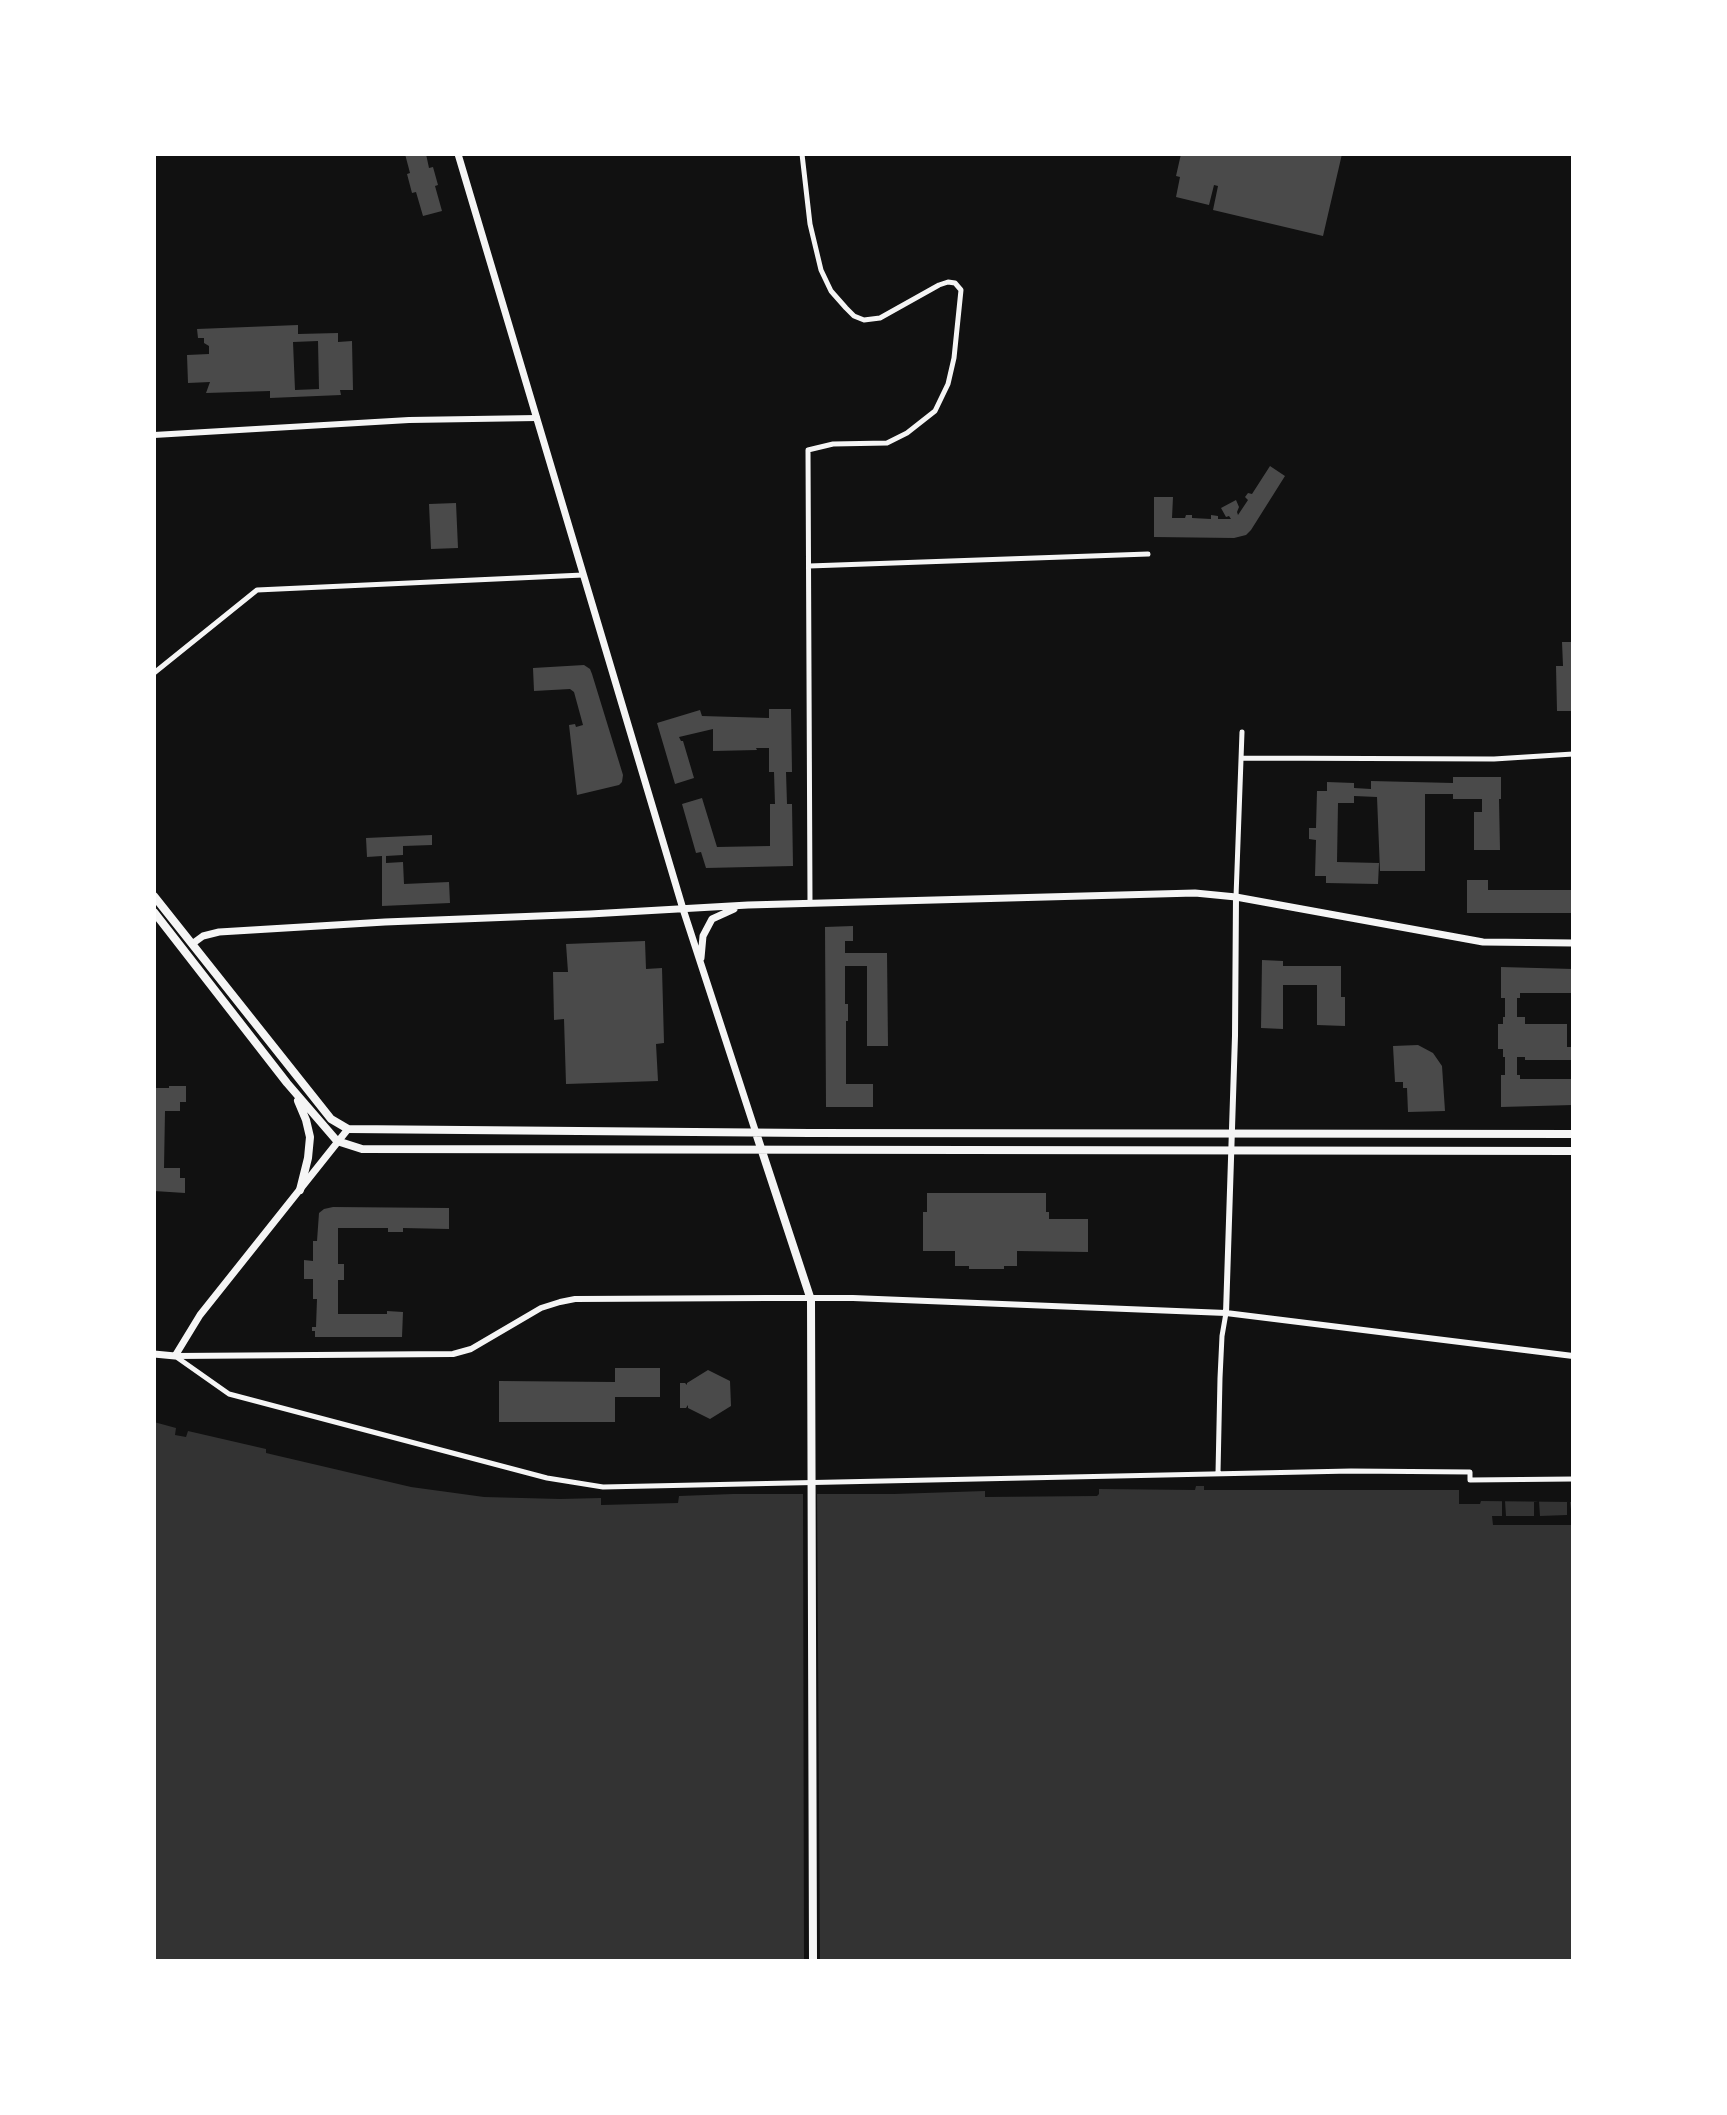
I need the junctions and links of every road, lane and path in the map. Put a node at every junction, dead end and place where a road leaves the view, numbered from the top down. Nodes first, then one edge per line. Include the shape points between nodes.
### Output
1 (458, 154) edge
2 (802, 154) edge
3 (537, 418) junction
4 (154, 435) edge
5 (1148, 554) dead end
6 (809, 566) junction
7 (583, 575) junction
8 (154, 673) edge
9 (1241, 732) dead end
10 (1573, 754) edge
11 (1241, 758) junction
12 (154, 896) edge
13 (1236, 897) junction
14 (810, 903) junction
15 (748, 905) junction
16 (683, 909) junction
17 (154, 912) edge
18 (1573, 943) edge
19 (192, 944) junction
20 (701, 962) junction
21 (287, 1083) junction
22 (348, 1129) junction
23 (756, 1133) junction
24 (1233, 1134) junction
25 (1573, 1134) edge
26 (337, 1141) junction
27 (761, 1149) junction
28 (1232, 1151) junction
29 (1573, 1152) edge
30 (300, 1190) junction
31 (811, 1300) junction
32 (1226, 1313) junction
33 (154, 1354) edge
34 (175, 1356) junction
35 (1573, 1356) edge
36 (1218, 1472) junction
37 (1573, 1479) edge
38 (813, 1961) edge

1 - 3 main road
2 - 6 street via 821,270 845,308 864,320 880,318 939,285 955,283 961,290 954,358 935,411 887,443 833,444 808,450
3 - 4 street
3 - 7 main road
5 - 6 street
6 - 14 street
7 - 8 street via 257,590
7 - 16 main road
9 - 11 street
10 - 11 street via 1481,759
11 - 13 street
12 - 19 main road
13 - 14 main road via 1195,893
13 - 18 main road via 1483,942
13 - 24 street
14 - 15 main road
15 - 16 main road
15 - 20 main road via 712,919 703,936
16 - 19 main road via 263,928 208,934
16 - 20 main road
17 - 21 main road
19 - 22 main road via 331,1119
20 - 23 main road
21 - 26 main road
21 - 30 main road via 302,1108 310,1137
22 - 23 main road
22 - 26 main road
23 - 24 main road
23 - 27 main road
24 - 25 main road
24 - 28 street
26 - 27 main road via 362,1149
26 - 30 main road
27 - 28 main road
27 - 31 main road
28 - 29 main road
28 - 32 street
30 - 34 main road via 200,1315
31 - 32 street
31 - 34 street via 575,1299 541,1308 471,1349 453,1354
31 - 38 main road
32 - 35 street
32 - 36 street
33 - 34 main road
34 - 36 street via 229,1394 547,1478 603,1487
36 - 37 street via 1470,1472 1470,1480

